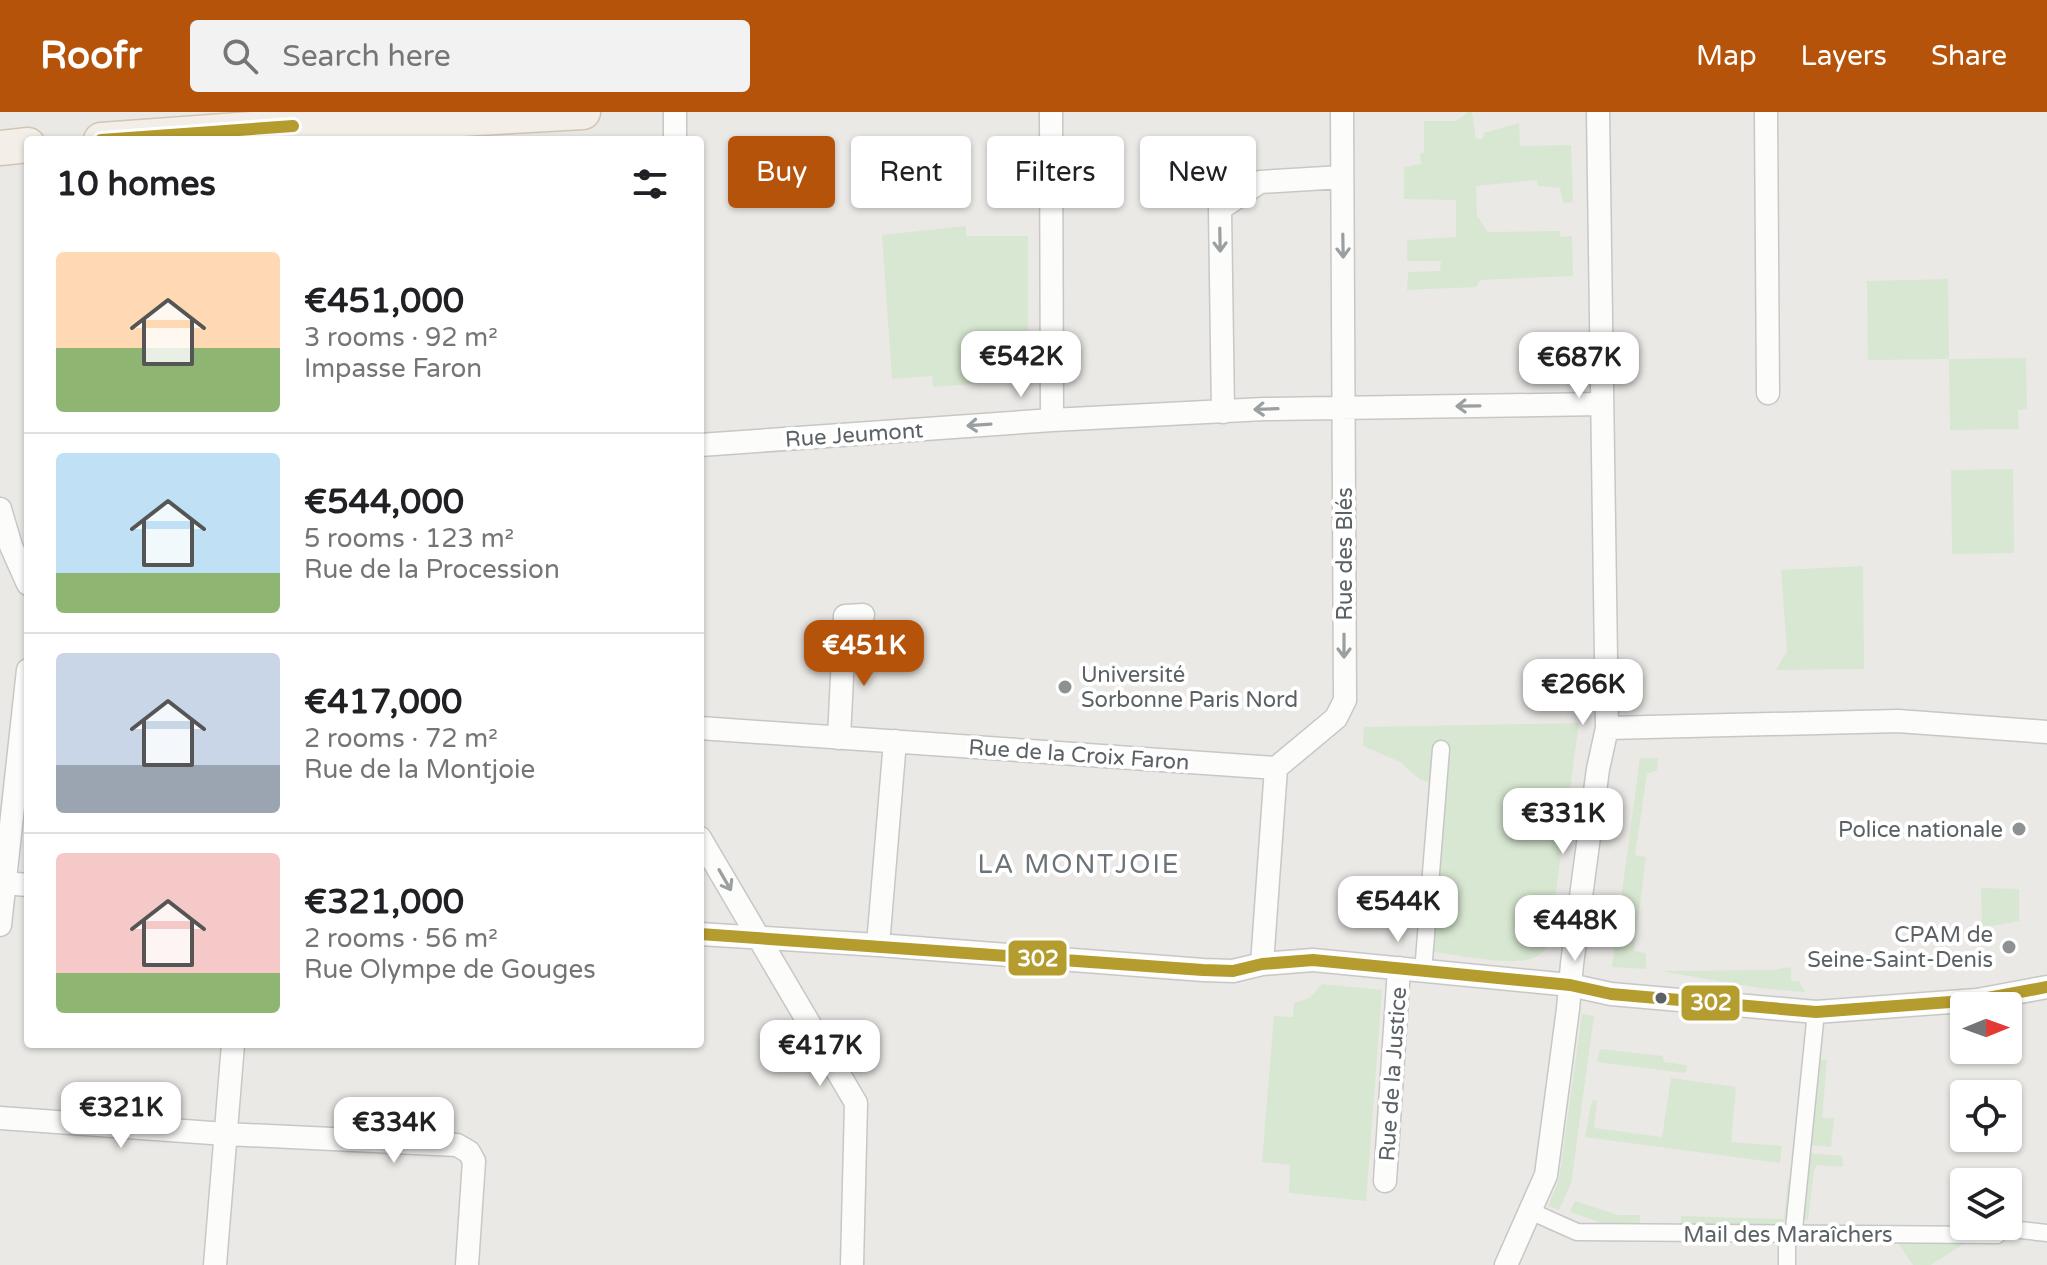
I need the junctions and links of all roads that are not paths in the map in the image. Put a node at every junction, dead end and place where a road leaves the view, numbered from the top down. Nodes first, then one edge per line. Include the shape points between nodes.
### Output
1 (583, 112) edge
2 (675, 112) edge
3 (1051, 112) edge
4 (1342, 112) edge
5 (1598, 112) edge
6 (1766, 112) edge
7 (294, 126) edge
8 (156, 136) edge
9 (675, 136) edge
10 (24, 145) edge
11 (0, 148) edge
12 (1342, 177) junction
13 (1768, 393) dead end
14 (1602, 404) junction
15 (1344, 408) junction
16 (1223, 412) junction
17 (1052, 420) junction
18 (704, 445) edge
19 (0, 509) edge
20 (24, 575) edge
21 (863, 615) dead end
22 (24, 706) edge
23 (704, 728) edge
24 (1607, 728) junction
25 (2047, 732) edge
26 (839, 738) junction
27 (889, 741) junction
28 (1441, 749) dead end
29 (1276, 768) junction
30 (704, 845) edge
31 (4, 883) junction
32 (24, 885) edge
33 (0, 925) edge
34 (754, 930) junction
35 (704, 934) edge
36 (878, 945) junction
37 (1262, 964) junction
38 (1399, 968) junction
39 (1423, 972) junction
40 (1570, 985) junction
41 (2047, 987) edge
42 (1816, 1012) junction
43 (233, 1048) edge
44 (0, 1118) edge
45 (226, 1134) junction
46 (1385, 1181) dead end
47 (1530, 1211) junction
48 (2047, 1233) edge
49 (1791, 1235) junction
50 (215, 1265) edge
51 (467, 1265) edge
52 (852, 1265) edge
53 (1506, 1265) edge
54 (1787, 1265) edge

1 - 7 main road
2 - 9 street
3 - 17 street
4 - 12 street, Rue des Blés
5 - 14 street
6 - 13 street
7 - 8 main road
10 - 11 main road
12 -> 15 street, Rue des Blés
12 -> 16 street via 1260,182 1220,209
14 -> 15 street, Rue Jeumont
14 - 24 street
15 -> 16 street, Rue Jeumont
15 -> 29 street, Rue des Blés via 1345,700 1336,718
16 - 17 street, Rue Jeumont
17 -> 18 street, Rue Jeumont
19 - 20 street
21 - 26 street via 845,616
22 - 31 street
23 - 26 street, Rue de la Croix Faron
24 - 25 street via 1898,721
24 - 40 street
26 - 27 street, Rue de la Croix Faron
27 - 29 street, Rue de la Croix Faron
27 - 36 street
28 - 39 street
29 - 37 street
30 -> 34 street
31 - 32 street
31 - 33 street
34 - 35 street
34 - 36 street
34 - 52 street via 856,1103
36 - 37 street via 1203,970 1233,971
37 - 38 street via 1313,960
38 - 39 street
38 - 46 street, Rue de la Justice
39 - 40 street
40 - 42 street via 1611,994
40 - 47 street via 1546,1175
41 - 42 street via 1977,1000
42 - 49 street
43 - 45 street
44 - 45 street
45 - 50 street
45 - 51 street via 457,1145 474,1161
47 - 49 street, Mail des Maraîchers via 1577,1232
47 - 53 street
48 - 49 street, Mail des Maraîchers via 2002,1228 1997,1235
49 - 54 street

